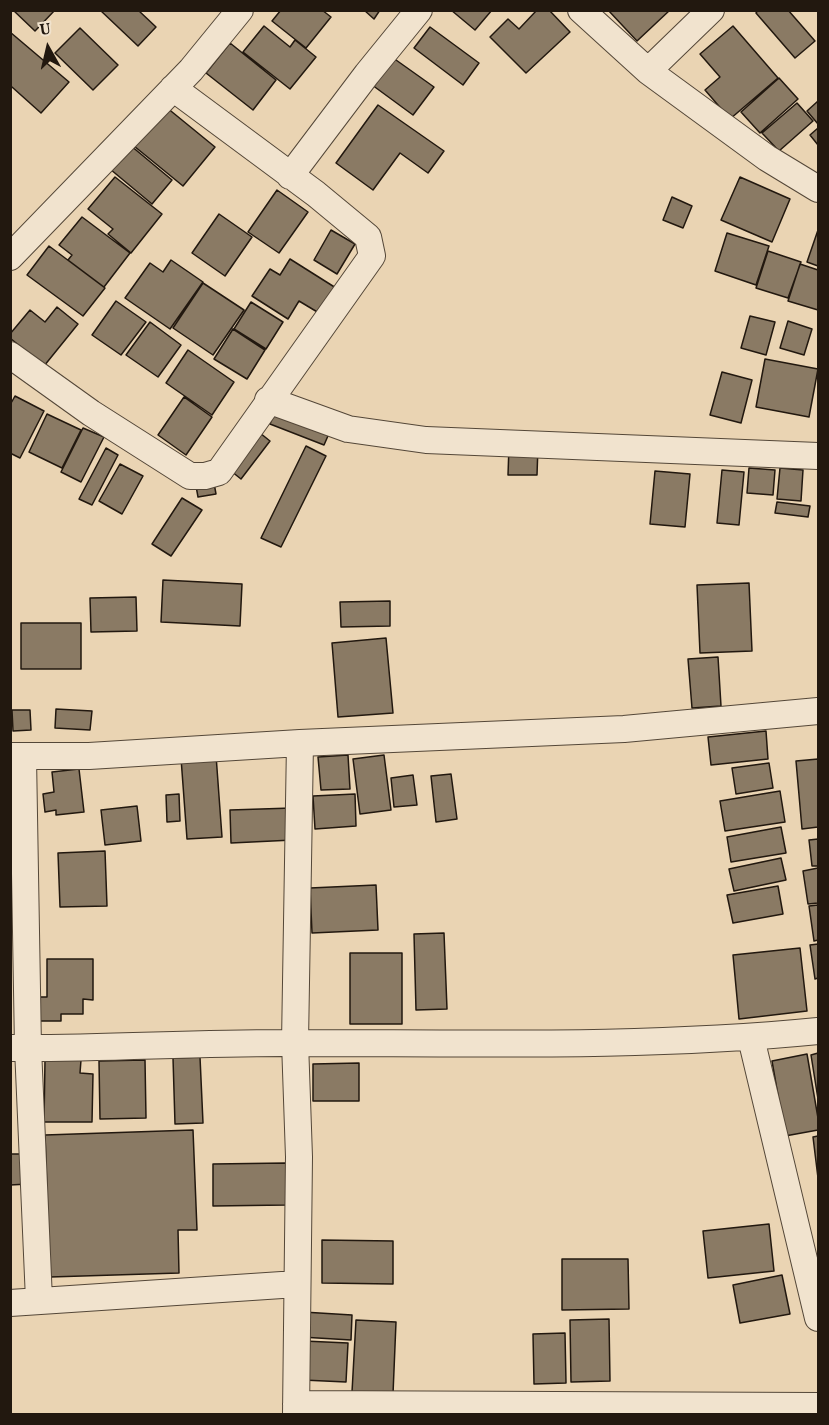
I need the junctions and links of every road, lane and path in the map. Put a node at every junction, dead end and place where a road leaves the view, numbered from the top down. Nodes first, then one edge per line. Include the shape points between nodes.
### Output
1 (240, 10) edge
2 (419, 10) edge
3 (581, 10) edge
4 (711, 10) edge
5 (648, 71) junction
6 (173, 88) junction
7 (290, 176) junction
8 (819, 189) edge
9 (10, 257) edge
10 (10, 355) edge
11 (268, 400) junction
12 (819, 456) edge
13 (819, 711) edge
14 (300, 744) junction
15 (17, 756) edge
16 (819, 1031) edge
17 (751, 1038) junction
18 (295, 1042) junction
19 (19, 1048) edge
20 (297, 1284) junction
21 (39, 1300) junction
22 (10, 1303) edge
23 (819, 1318) edge
24 (819, 1406) edge
25 (296, 1409) edge

1 - 6 street
2 - 7 street
3 - 5 street
4 - 5 street
5 - 8 street via 767,159
6 - 7 street
6 - 9 street
7 - 11 street via 368,237 372,256
10 - 11 street via 190,476 219,472
11 - 12 street via 348,429 426,440
13 - 14 street via 624,729
14 - 15 street via 89,756
14 - 18 street
15 - 19 street
16 - 17 street
17 - 18 street via 477,1045
17 - 23 street
18 - 19 street
18 - 20 street via 299,1157
19 - 21 street
20 - 21 street
20 - 25 street
21 - 22 street
24 - 25 street

